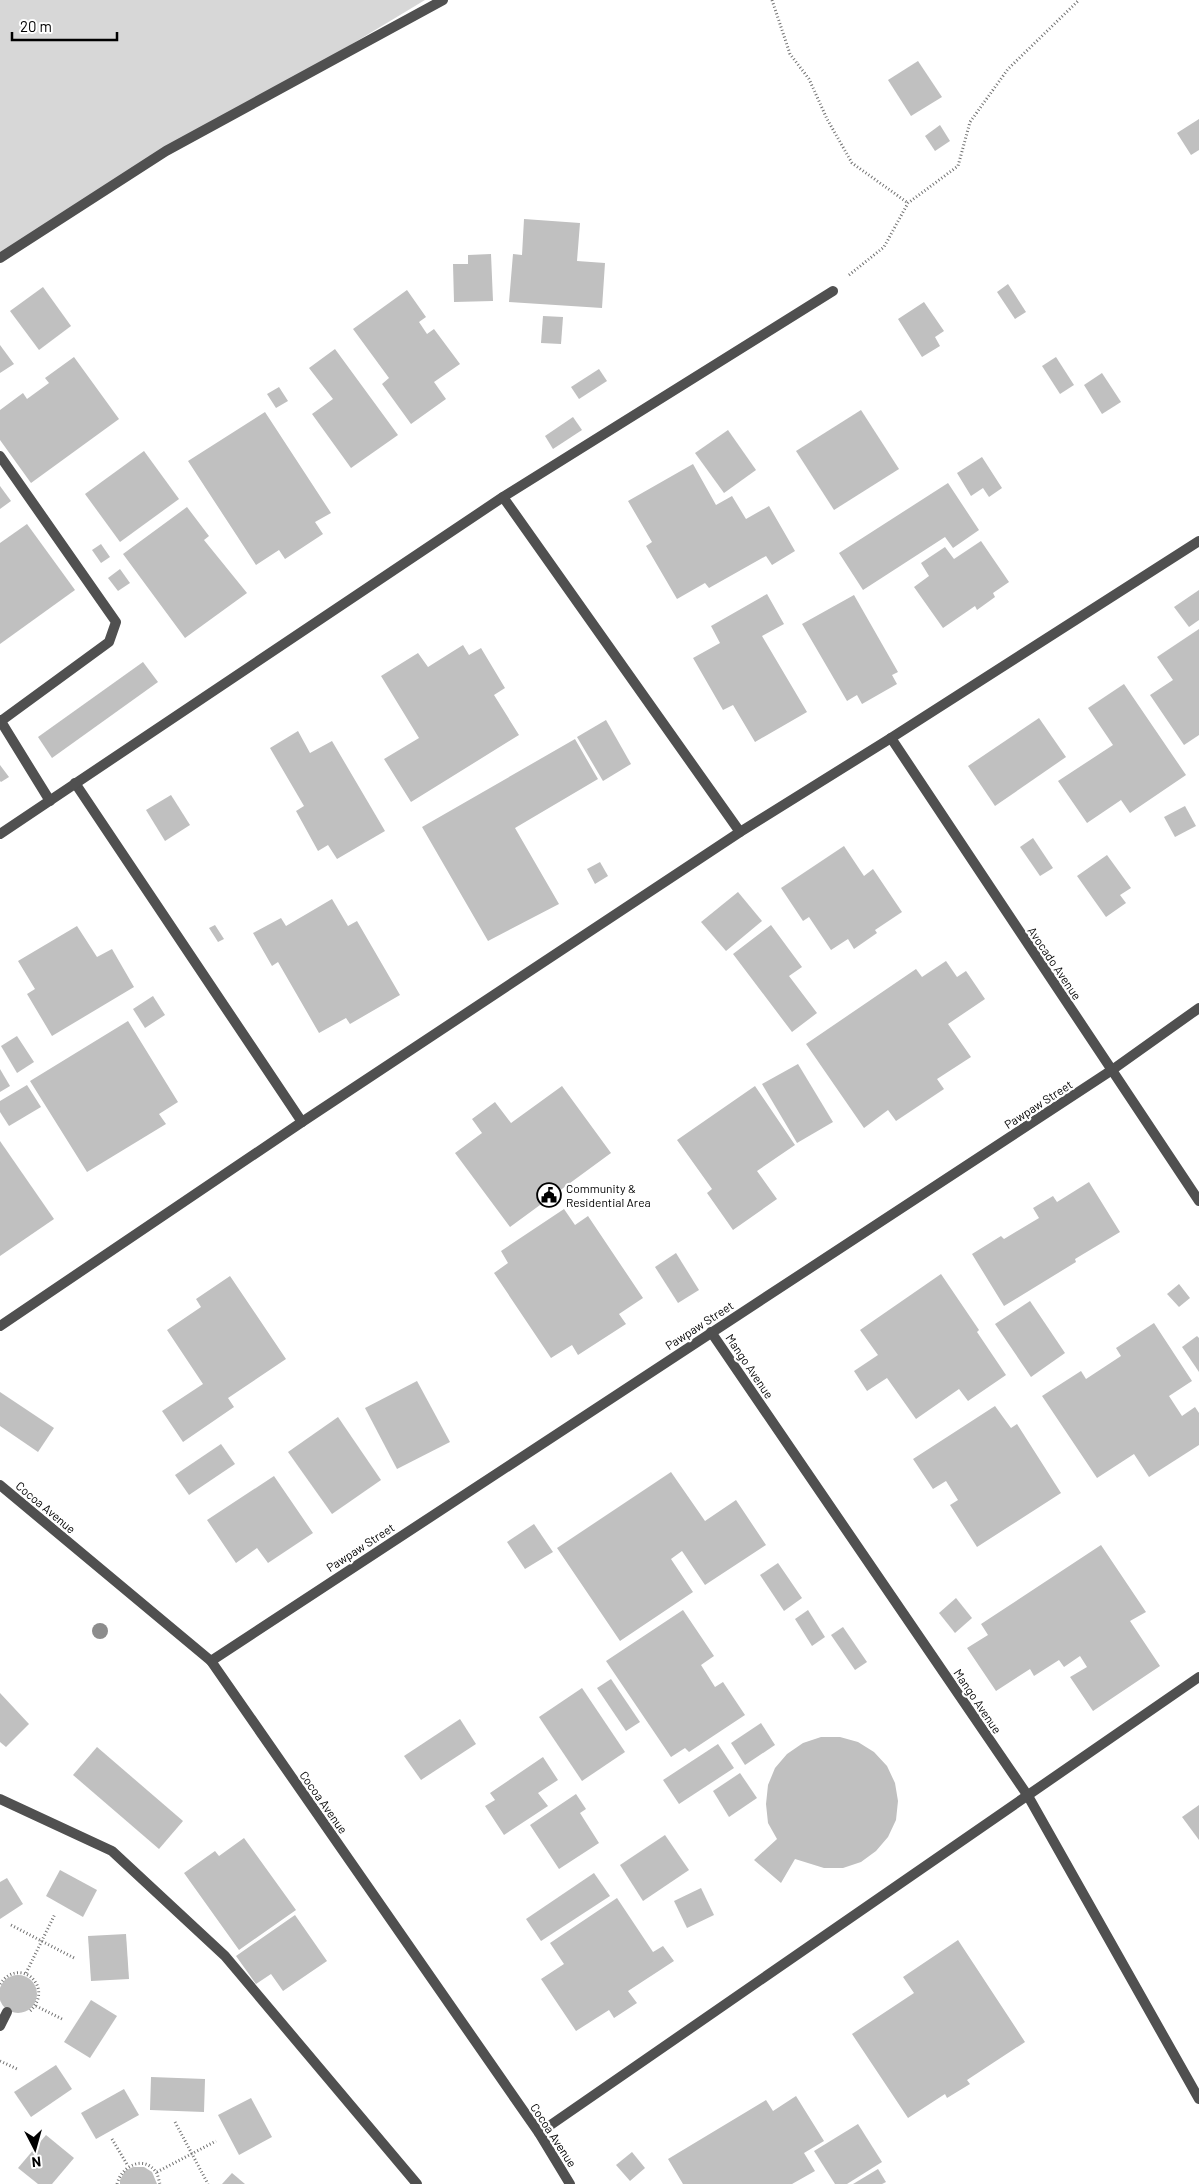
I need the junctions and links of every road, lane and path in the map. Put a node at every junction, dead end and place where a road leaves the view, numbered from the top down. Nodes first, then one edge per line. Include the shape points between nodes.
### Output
1 (443, 0) edge
2 (772, 0) edge
3 (1079, 0) edge
4 (908, 203) junction
5 (0, 258) edge
6 (833, 292) joint
7 (0, 456) edge
8 (503, 497) junction
9 (1199, 541) edge
10 (0, 721) edge
11 (891, 738) junction
12 (75, 783) junction
13 (50, 801) junction
14 (740, 832) junction
15 (0, 834) edge
16 (1199, 1008) edge
17 (1112, 1070) junction
18 (302, 1122) junction
19 (1199, 1201) edge
20 (0, 1326) edge
21 (711, 1332) junction
22 (0, 1485) edge
23 (211, 1660) junction
24 (1199, 1677) edge
25 (1028, 1796) junction
26 (0, 1799) edge
27 (55, 1914) dead end
28 (11, 1925) dead end
29 (42, 1941) junction
30 (76, 1959) dead end
31 (26, 1973) dead end
32 (36, 2006) dead end
33 (7, 2012) dead end
34 (64, 2020) dead end
35 (0, 2026) edge
36 (0, 2061) edge
37 (17, 2069) dead end
38 (1199, 2099) edge
39 (175, 2122) dead end
40 (539, 2133) junction
41 (112, 2139) dead end
42 (216, 2141) dead end
43 (191, 2152) junction
44 (128, 2166) junction
45 (157, 2172) junction
46 (117, 2184) edge
47 (160, 2184) edge
48 (208, 2184) edge
49 (417, 2184) edge
50 (570, 2184) edge

1 - 5 street via 166,151
2 - 4 path via 790,54 809,79 852,164
3 - 4 path via 1008,69 970,122 958,166
4 - 6 path via 884,247
6 - 8 street
7 - 10 street via 116,622 108,642
8 - 12 street
8 - 14 street
9 - 11 street
10 - 13 street
11 - 14 street
11 - 17 street, Avocado Avenue
12 - 13 street
12 - 18 street
13 - 15 street
14 - 18 street
16 - 17 street, Pawpaw Street
17 - 19 street, Avocado Avenue
17 - 21 street, Pawpaw Street
18 - 20 street
21 - 23 street, Pawpaw Street
21 - 25 street, Mango Avenue
22 - 23 street, Cocoa Avenue
23 - 40 street, Cocoa Avenue
24 - 25 street
25 - 38 street, Mango Avenue
25 - 40 street
26 - 49 street via 112,1851 218,1949
27 - 29 path
28 - 29 path
29 - 30 path
29 - 31 path
32 - 34 path
33 - 35 street
36 - 37 path
39 - 43 path
40 - 50 street, Cocoa Avenue
41 - 44 path
42 - 43 path
43 - 45 path
43 - 48 path
44 - 45 path via 136,2163 148,2165
44 - 46 path via 119,2175
45 - 47 path

